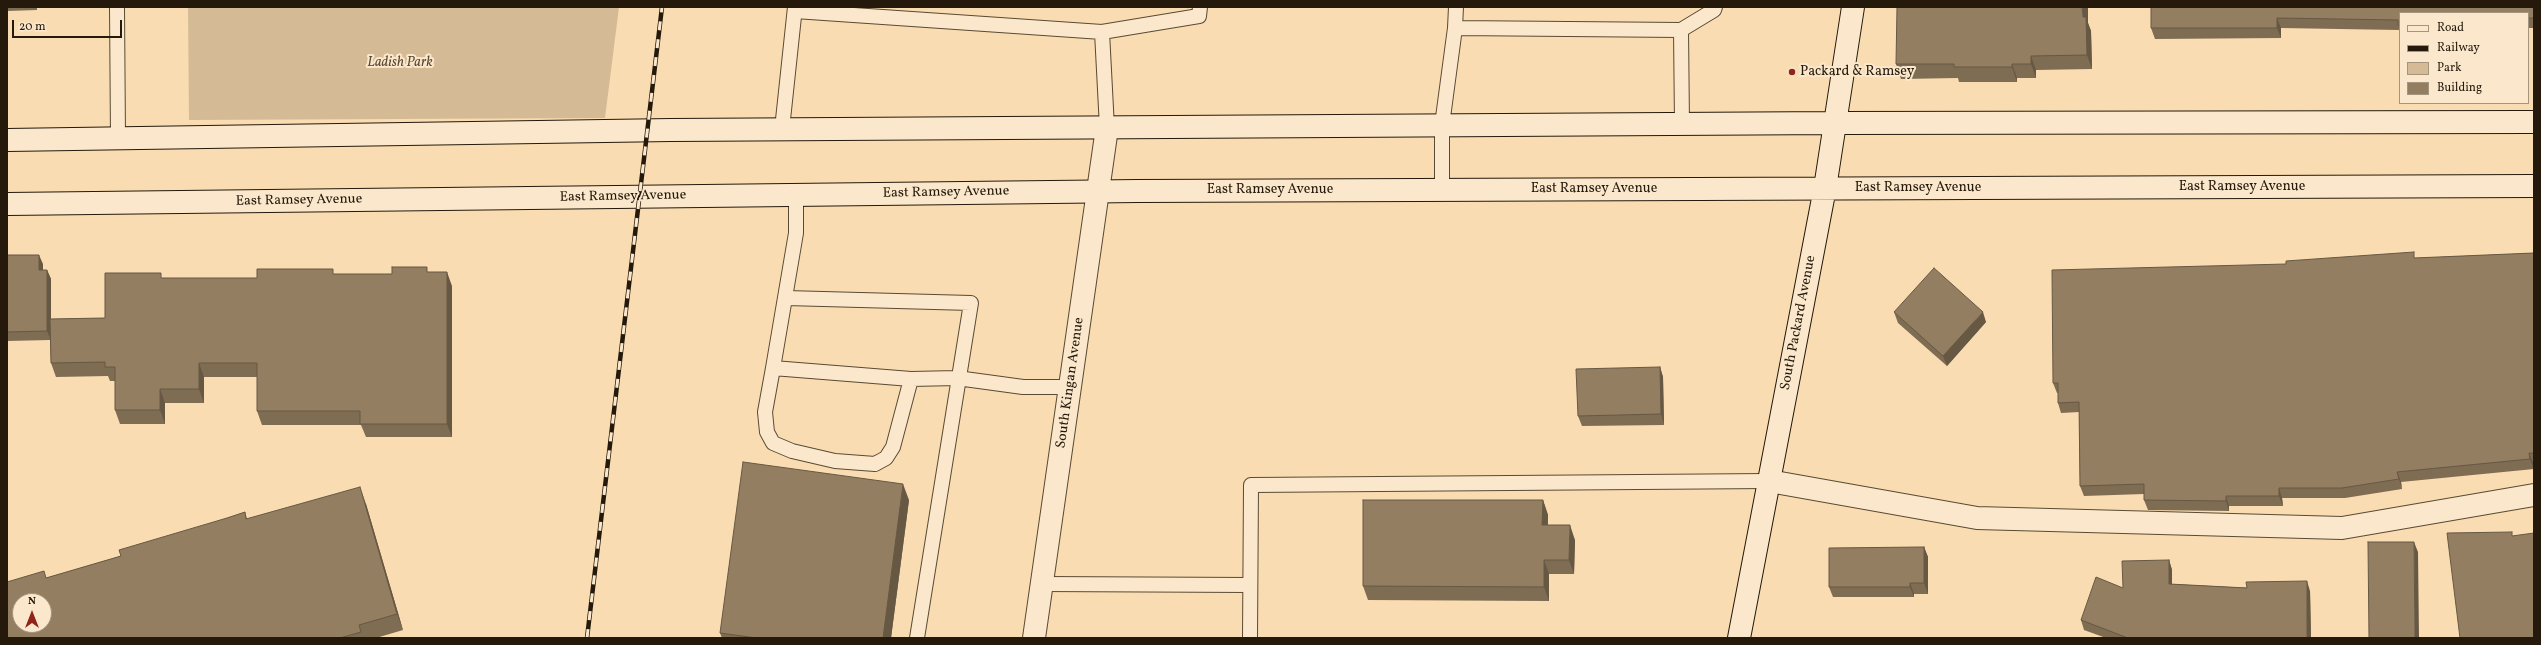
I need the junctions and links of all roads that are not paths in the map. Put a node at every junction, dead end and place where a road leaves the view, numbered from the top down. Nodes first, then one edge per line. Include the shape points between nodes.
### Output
1 (117, 7) edge
2 (1200, 7) edge
3 (1456, 7) edge
4 (1715, 7) edge
5 (1853, 7) edge
6 (795, 9) edge
7 (1455, 28) junction
8 (1681, 30) junction
9 (1102, 32) junction
10 (2534, 122) edge
11 (1836, 123) junction
12 (1682, 124) junction
13 (1442, 125) junction
14 (1107, 128) junction
15 (782, 129) junction
16 (118, 138) junction
17 (7, 140) edge
18 (2534, 186) edge
19 (1825, 188) junction
20 (1442, 190) junction
21 (1099, 191) junction
22 (796, 195) junction
23 (7, 204) edge
24 (786, 298) junction
25 (773, 368) junction
26 (957, 378) junction
27 (911, 379) junction
28 (1070, 387) junction
29 (1769, 482) junction
30 (2534, 495) edge
31 (1042, 584) junction
32 (1250, 585) junction
33 (917, 638) edge
34 (1034, 638) edge
35 (1250, 638) edge
36 (1739, 638) edge

1 - 16 lane
2 - 9 lane via 1199,16
3 - 7 lane
4 - 8 lane
5 - 11 street, South Packard Avenue
6 - 9 lane
6 - 15 lane
7 - 8 lane
7 - 13 lane
8 - 12 lane
9 - 14 lane
10 - 11 street
11 - 12 street
11 - 19 street, South Packard Avenue
12 - 13 street
13 - 14 street
13 - 20 lane
14 - 15 street
14 - 21 street, South Kingan Avenue
15 - 16 street
16 - 17 street
18 - 19 street, East Ramsey Avenue
19 - 20 street, East Ramsey Avenue
19 - 29 street, South Packard Avenue
20 - 21 street, East Ramsey Avenue
21 - 22 street, East Ramsey Avenue
21 - 28 street, South Kingan Avenue
22 - 23 street, East Ramsey Avenue
22 - 24 lane via 796,233
24 - 25 lane
24 - 26 lane via 971,303
25 - 27 lane
25 - 27 lane via 765,412 767,432 773,443 792,452 875,464 886,458 893,447
26 - 27 lane
26 - 28 lane via 1023,387
26 - 33 lane
28 - 31 street, South Kingan Avenue
29 - 30 street via 1977,518 2342,528
29 - 32 lane via 1251,484
29 - 36 street, South Packard Avenue
31 - 32 lane
31 - 34 street, South Kingan Avenue
32 - 35 lane

